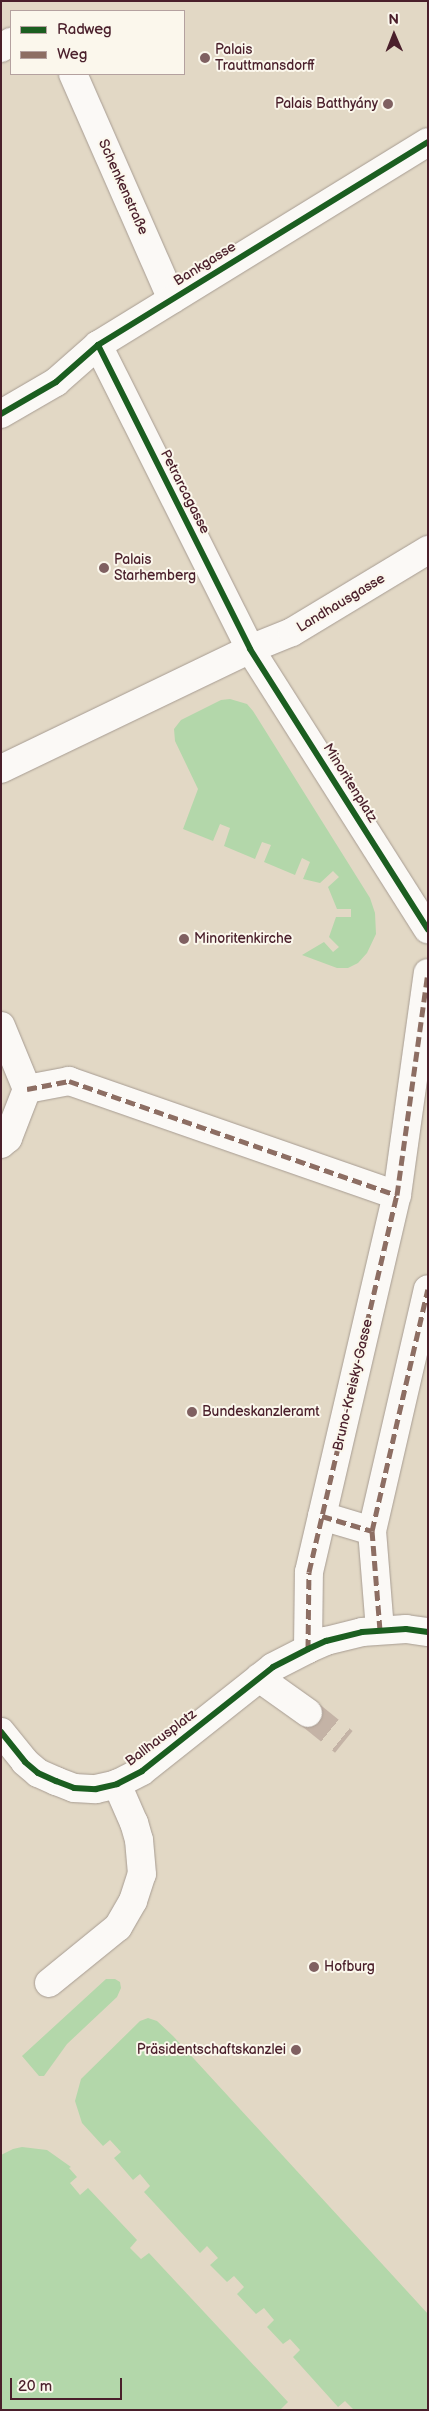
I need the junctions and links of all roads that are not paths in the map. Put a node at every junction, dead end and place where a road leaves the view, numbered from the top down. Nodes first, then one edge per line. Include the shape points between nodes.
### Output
1 (73, 75) edge
2 (428, 142) edge
3 (172, 299) junction
4 (98, 345) junction
5 (1, 414) edge
6 (428, 550) edge
7 (250, 650) junction
8 (1, 769) edge
9 (428, 929) edge
10 (428, 973) edge
11 (1, 1026) edge
12 (27, 1089) junction
13 (5, 1141) edge
14 (397, 1195) junction
15 (428, 1289) edge
16 (322, 1516) junction
17 (372, 1530) junction
18 (380, 1630) junction
19 (428, 1632) edge
20 (308, 1649) junction
21 (259, 1678) junction
22 (308, 1713) tunnel mouth
23 (1, 1732) edge
24 (116, 1784) junction
25 (49, 1983) dead end

1 - 3 street, Schenkenstraße
2 - 3 street, Bankgasse
3 - 4 street, Bankgasse
4 - 5 street, Bankgasse via 56,382
4 - 7 street, Petrarcagasse
6 - 7 street, Landhausgasse via 292,632
7 - 8 street
7 - 9 street, Minoritenplatz
10 - 14 street
11 - 12 street
12 - 13 street
12 - 14 street via 69,1081
14 - 16 street, Bruno-Kreisky-Gasse
15 - 17 street
16 - 17 street
16 - 20 street, Bruno-Kreisky-Gasse via 309,1572
17 - 18 street
18 - 19 street, Ballhausplatz
18 - 20 street, Ballhausplatz via 344,1635
20 - 21 street, Ballhausplatz
21 - 22 street
21 - 24 street, Ballhausplatz via 142,1771
23 - 24 street, Ballhausplatz via 38,1773 74,1788 96,1789
24 - 25 street via 139,1840 142,1874 133,1901 118,1927

